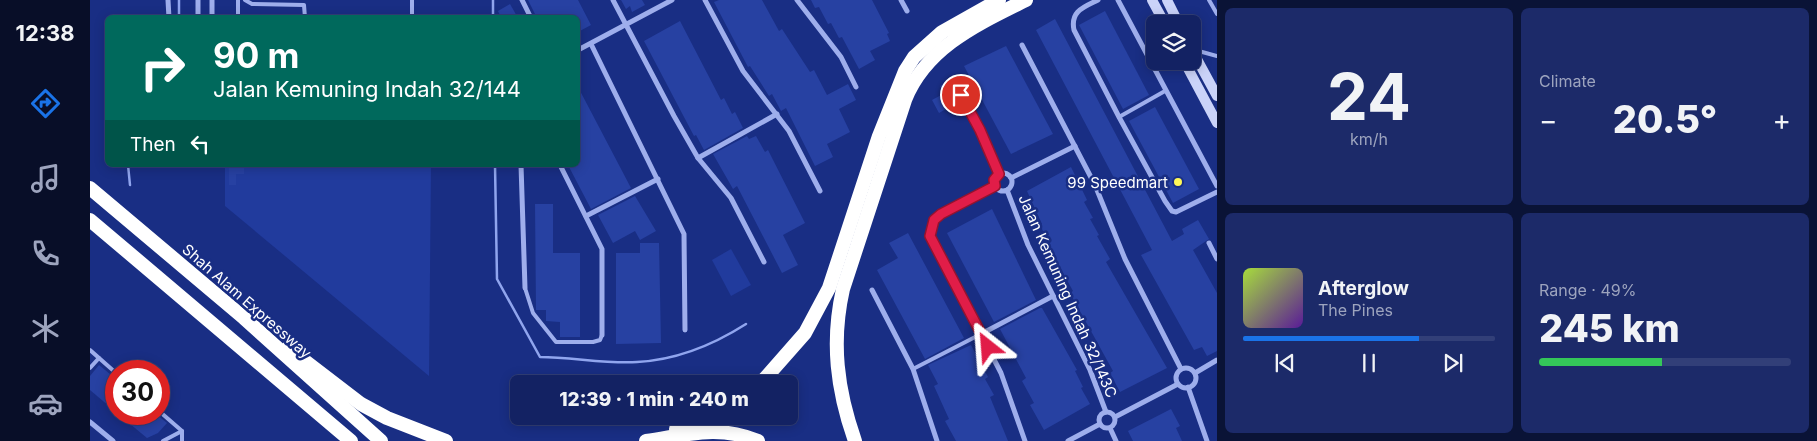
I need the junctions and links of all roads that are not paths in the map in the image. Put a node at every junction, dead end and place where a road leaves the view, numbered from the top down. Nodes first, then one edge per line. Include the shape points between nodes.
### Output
1 (168, 0) edge
2 (198, 0) edge
3 (212, 0) edge
4 (238, 0) edge
5 (245, 0) edge
6 (412, 0) edge
7 (522, 0) edge
8 (613, 0) edge
9 (672, 0) edge
10 (705, 0) edge
11 (797, 0) edge
12 (901, 0) edge
13 (999, 0) edge
14 (1026, 0) edge
15 (1098, 0) edge
16 (1118, 0) edge
17 (1152, 0) edge
18 (1167, 0) edge
19 (1209, 0) edge
20 (907, 11) dead end
21 (1217, 12) edge
22 (169, 15) edge
23 (198, 15) edge
24 (212, 15) edge
25 (238, 15) edge
26 (305, 15) edge
27 (412, 15) edge
28 (530, 15) edge
29 (1160, 15) edge
30 (1174, 15) edge
31 (626, 24) junction
32 (591, 44) junction
33 (1022, 45) dead end
34 (580, 49) edge
35 (1201, 52) edge
36 (1217, 56) edge
37 (1201, 64) edge
38 (1189, 70) edge
39 (856, 87) dead end
40 (1216, 89) edge
41 (1166, 90) junction
42 (961, 95) dead end
43 (777, 114) junction
44 (1119, 117) junction
45 (1217, 123) edge
46 (1075, 146) junction
47 (698, 158) junction
48 (521, 167) edge
49 (561, 167) edge
50 (999, 174) junction
51 (1011, 178) junction
52 (658, 179) junction
53 (995, 186) junction
54 (1217, 186) edge
55 (90, 188) edge
56 (1007, 190) junction
57 (820, 191) dead end
58 (1217, 192) edge
59 (586, 216) junction
60 (90, 220) edge
61 (1209, 243) dead end
62 (1217, 259) edge
63 (764, 262) dead end
64 (525, 288) joint
65 (872, 290) dead end
66 (1053, 296) junction
67 (244, 318) junction
68 (685, 330) dead end
69 (981, 334) junction
70 (602, 335) joint
71 (90, 350) edge
72 (99, 358) junction
73 (1217, 360) edge
74 (105, 363) edge
75 (90, 368) edge
76 (913, 369) junction
77 (1181, 369) junction
78 (1195, 373) junction
79 (768, 375) edge
80 (1178, 384) junction
81 (1188, 387) junction
82 (292, 392) junction
83 (1106, 412) junction
84 (1114, 417) junction
85 (170, 421) edge
86 (90, 422) edge
87 (1100, 424) junction
88 (684, 425) edge
89 (1110, 428) junction
90 (182, 431) junction
91 (113, 441) edge
92 (163, 441) edge
93 (182, 441) edge
94 (336, 441) edge
95 (351, 441) edge
96 (381, 441) edge
97 (446, 441) edge
98 (642, 441) edge
99 (646, 441) edge
100 (758, 441) edge
101 (855, 441) edge
102 (937, 441) edge
103 (1025, 441) edge
104 (1068, 441) edge
105 (1116, 441) edge
106 (1207, 441) edge

1 - 22 street
2 - 23 street
3 - 24 street
4 - 25 lane
5 - 26 lane via 252,4 304,4
6 - 27 lane
7 - 28 street
8 - 31 street
9 - 31 street
10 - 43 street via 743,70
11 - 39 street via 841,57
12 - 20 street
13 - 79 highway via 942,32 914,57 904,71 829,288 805,333
14 - 101 highway via 938,51 916,77 905,100 839,309 836,344 839,387
15 - 44 street via 1079,10 1073,24
16 - 41 street
17 - 29 street
18 - 30 street
19 - 21 lane
31 - 32 street
31 - 47 street
32 - 34 street
32 - 52 street
33 - 46 street
35 - 36 lane
37 - 40 street
38 - 45 street
41 - 44 lane
41 - 54 street
42 - 50 street
43 - 47 street
43 - 57 street
44 - 58 street via 1172,211 1183,210
46 - 51 street
46 - 77 street via 1095,185 1125,259
47 - 63 street via 730,198
48 - 64 street
49 - 59 street
50 - 51 street via 1007,174
50 - 53 street via 994,180
51 - 56 street via 1011,186
52 - 59 street
52 - 68 street via 684,234
53 - 56 street
53 - 69 street via 941,214 934,220 930,236
55 - 67 highway, Shah Alam Expressway
56 - 66 street, Jalan Kemuning Indah 32/143C via 1028,245
59 - 70 street via 602,249
60 - 82 highway
61 - 62 street
64 - 70 lane via 533,313 556,342 593,342 600,340
65 - 76 street
66 - 69 street
66 - 83 street, Jalan Kemuning Indah 32/143C via 1090,370
67 - 96 highway, Shah Alam Expressway
67 - 97 highway via 311,364 360,404
69 - 76 lane
69 - 103 street via 1002,373
71 - 72 lane
72 - 74 lane
72 - 75 lane
73 - 78 street
76 - 102 street
77 - 78 street via 1189,368
77 - 80 street via 1176,376
78 - 81 street via 1195,382
80 - 81 street
80 - 84 street
81 - 106 street
82 - 94 highway
82 - 95 highway
83 - 84 street
83 - 87 street via 1100,417
84 - 89 street via 1115,424
85 - 90 lane
86 - 91 street
87 - 89 street
87 - 104 street
88 - 98 highway
89 - 105 street
90 - 92 lane
90 - 93 lane
99 - 100 highway via 708,431 740,434

